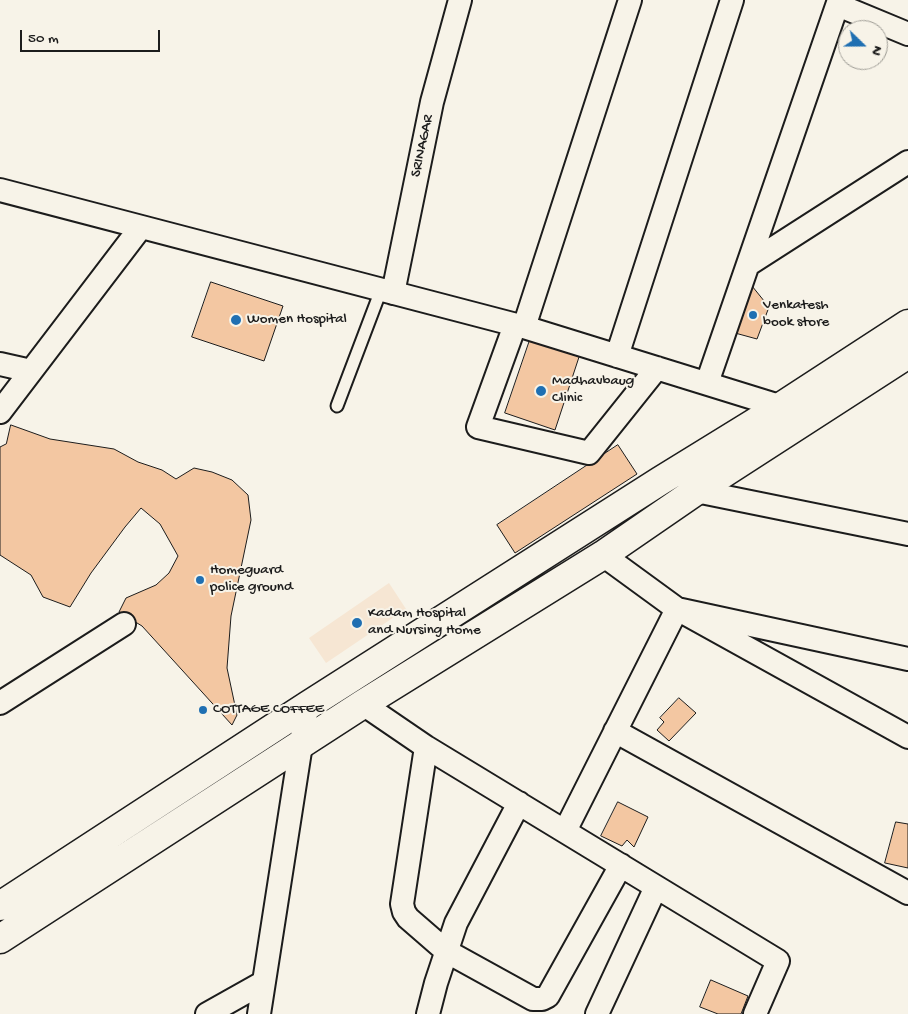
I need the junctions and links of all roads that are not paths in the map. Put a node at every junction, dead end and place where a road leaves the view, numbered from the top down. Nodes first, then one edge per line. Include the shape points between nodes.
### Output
1 (460, 0) edge
2 (630, 0) edge
3 (732, 0) edge
4 (839, 2) edge
5 (908, 34) edge
6 (908, 162) edge
7 (0, 190) edge
8 (142, 227) junction
9 (749, 264) junction
10 (387, 291) junction
11 (908, 324) edge
12 (520, 326) junction
13 (908, 354) edge
14 (617, 356) junction
15 (0, 364) edge
16 (658, 368) junction
17 (31, 371) junction
18 (707, 384) junction
19 (338, 406) dead end
20 (782, 406) junction
21 (0, 412) edge
22 (810, 417) junction
23 (696, 491) junction
24 (906, 532) edge
25 (603, 555) junction
26 (677, 609) junction
27 (124, 624) dead end
28 (908, 659) edge
29 (0, 703) edge
30 (364, 704) junction
31 (307, 706) junction
32 (615, 731) junction
33 (908, 737) edge
34 (301, 744) junction
35 (426, 747) junction
36 (519, 804) junction
37 (565, 831) junction
38 (621, 865) junction
39 (656, 887) junction
40 (908, 893) edge
41 (0, 906) edge
42 (0, 939) edge
43 (446, 951) junction
44 (264, 982) junction
45 (207, 1014) edge
46 (259, 1014) edge
47 (428, 1014) edge
48 (597, 1014) edge
49 (755, 1014) edge

1 - 10 street, SRINAGAR
2 - 12 street
3 - 14 street
4 - 5 street
4 - 9 street
6 - 9 street
7 - 8 street
8 - 10 street
8 - 17 street
9 - 18 street
10 - 12 street
10 - 19 lane
11 - 20 main road
12 - 14 street
12 - 16 street via 478,427 589,453
13 - 22 main road
14 - 16 street
15 - 17 street
16 - 18 street
17 - 21 street
18 - 20 street
20 - 22 street
20 - 31 main road
22 - 23 main road
23 - 24 street
23 - 25 main road
25 - 26 street
25 - 30 main road
26 - 28 street
26 - 32 street
26 - 33 street
27 - 29 street
30 - 34 main road
30 - 35 street
31 - 34 street
31 - 41 main road
32 - 37 street
32 - 40 street
34 - 42 main road
34 - 44 street
35 - 36 street
35 - 43 street via 402,904 408,918
36 - 37 street
36 - 43 street via 456,923
37 - 38 street
38 - 39 street
38 - 43 street via 548,996 542,999 534,999
39 - 48 street
39 - 49 street via 778,961
43 - 47 street
44 - 45 street
44 - 46 street

